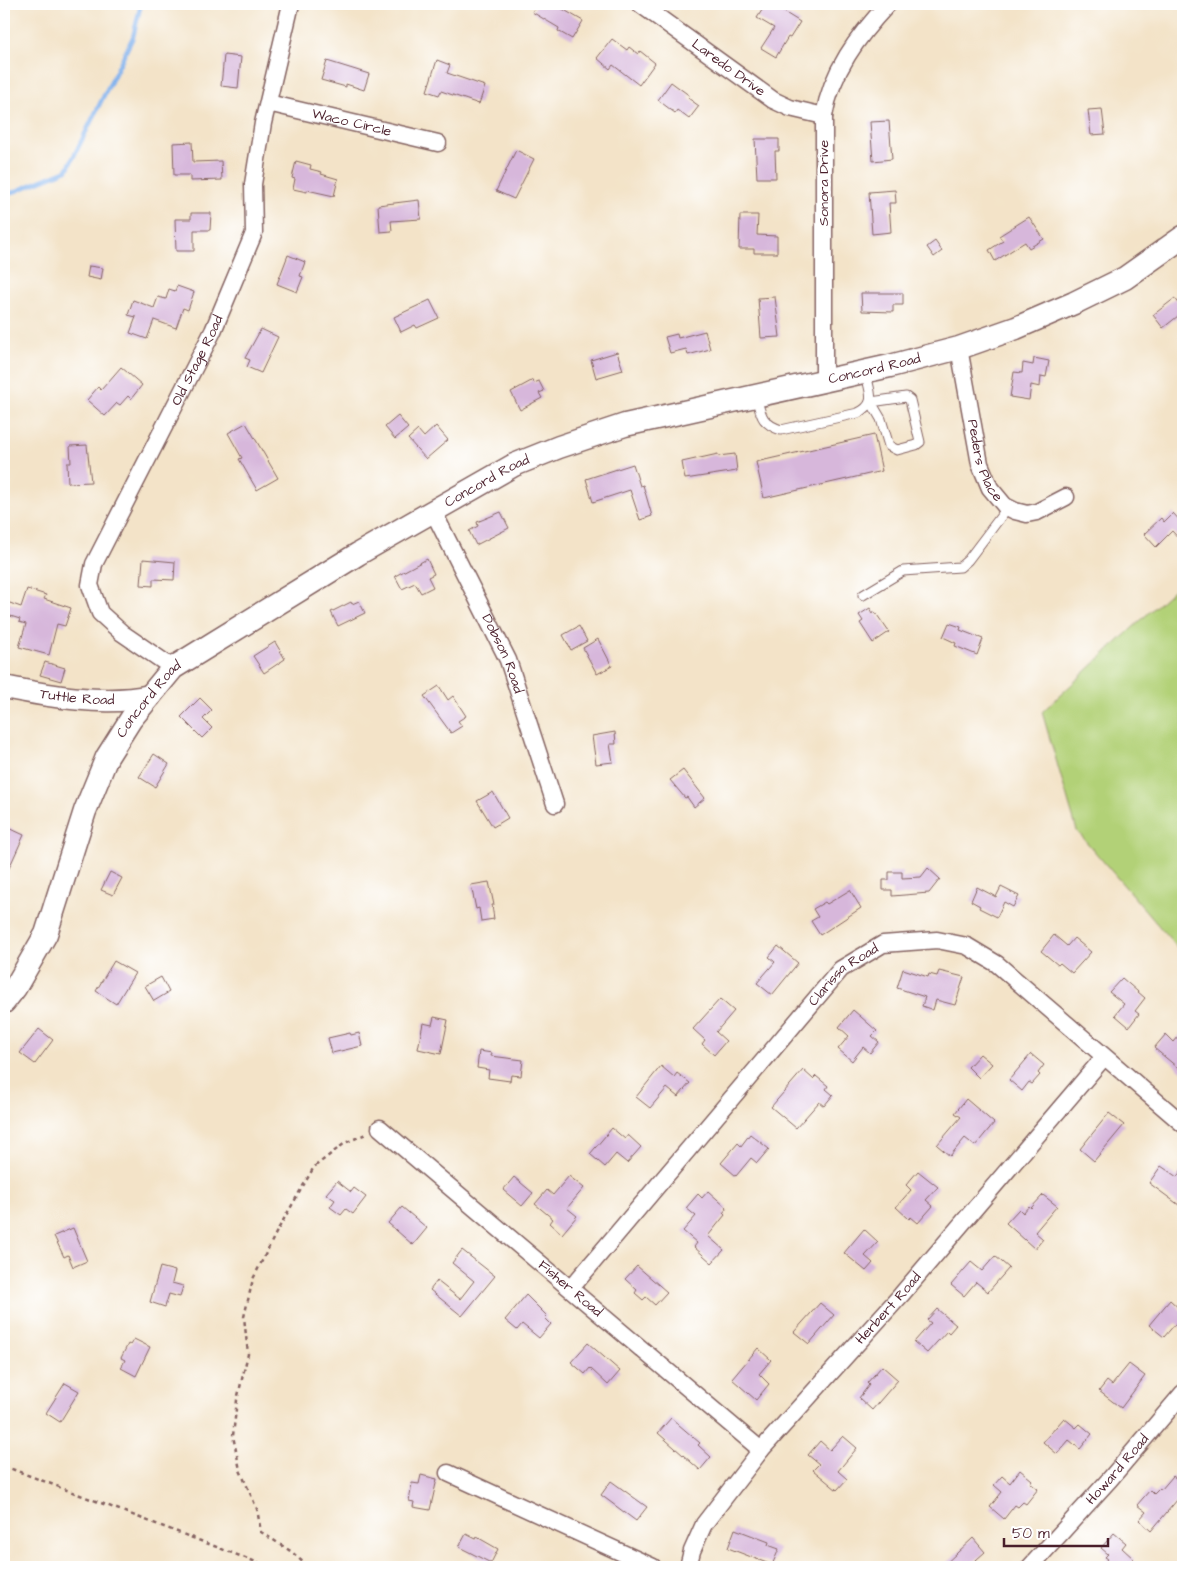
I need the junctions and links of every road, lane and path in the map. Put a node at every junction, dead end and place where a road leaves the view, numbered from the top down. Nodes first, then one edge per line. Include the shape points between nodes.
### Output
1 (291, 4) edge
2 (640, 4) edge
3 (888, 4) edge
4 (268, 102) junction
5 (824, 116) junction
6 (438, 143) dead end
7 (1183, 237) edge
8 (959, 348) junction
9 (866, 372) junction
10 (824, 381) junction
11 (756, 396) junction
12 (871, 402) junction
13 (1066, 497) dead end
14 (1008, 507) junction
15 (433, 511) junction
16 (863, 595) dead end
17 (173, 668) junction
18 (4, 687) edge
19 (150, 696) junction
20 (555, 804) dead end
21 (4, 1002) edge
22 (1104, 1057) junction
23 (1183, 1124) edge
24 (380, 1128) joint
25 (571, 1288) junction
26 (1183, 1393) edge
27 (761, 1450) junction
28 (4, 1466) edge
29 (448, 1473) dead end
30 (269, 1567) edge
31 (308, 1567) edge
32 (653, 1567) edge
33 (688, 1567) edge
34 (1030, 1567) edge

1 - 4 street, Old Stage Road
2 - 5 street, Laredo Drive via 773,100 790,108
3 - 5 street, Sonora Drive via 842,64 831,88
4 - 6 street, Waco Circle
4 - 17 street, Old Stage Road via 253,184 254,232 214,330 94,564 90,585 100,613 122,633
5 - 10 street, Sonora Drive
7 - 8 main road, Concord Road via 1125,278 1016,328
8 - 9 main road, Concord Road
8 - 14 street, Peders Place via 980,464 997,499
9 - 10 main road, Concord Road
9 - 12 lane
10 - 11 main road, Concord Road
11 - 12 lane via 762,418 781,430 858,413 868,408
11 - 15 main road, Concord Road via 625,425 559,447 514,465
12 - 12 lane via 890,446 897,450 920,442 910,400 906,397
13 - 14 street, Peders Place via 1027,514
14 - 16 lane via 960,567 903,571
15 - 17 main road, Concord Road
15 - 20 street, Dobson Road via 508,660
17 - 19 main road, Concord Road
18 - 19 main road, Tuttle Road via 93,699 131,700
19 - 21 main road, Concord Road via 107,757 85,811 46,934
22 - 23 street, Clarissa Road
22 - 25 street, Clarissa Road via 997,964 967,946 937,940 883,944 841,969
22 - 27 street, Herbert Road via 902,1296
24 - 25 street, Fisher Road
24 - 31 path via 345,1142 314,1167 253,1278 244,1317 248,1354 237,1400 233,1436 240,1470 257,1509 261,1532
25 - 27 street, Fisher Road
26 - 34 street, Howard Road
27 - 33 street, Herbert Road via 704,1524
28 - 30 path
29 - 32 street

